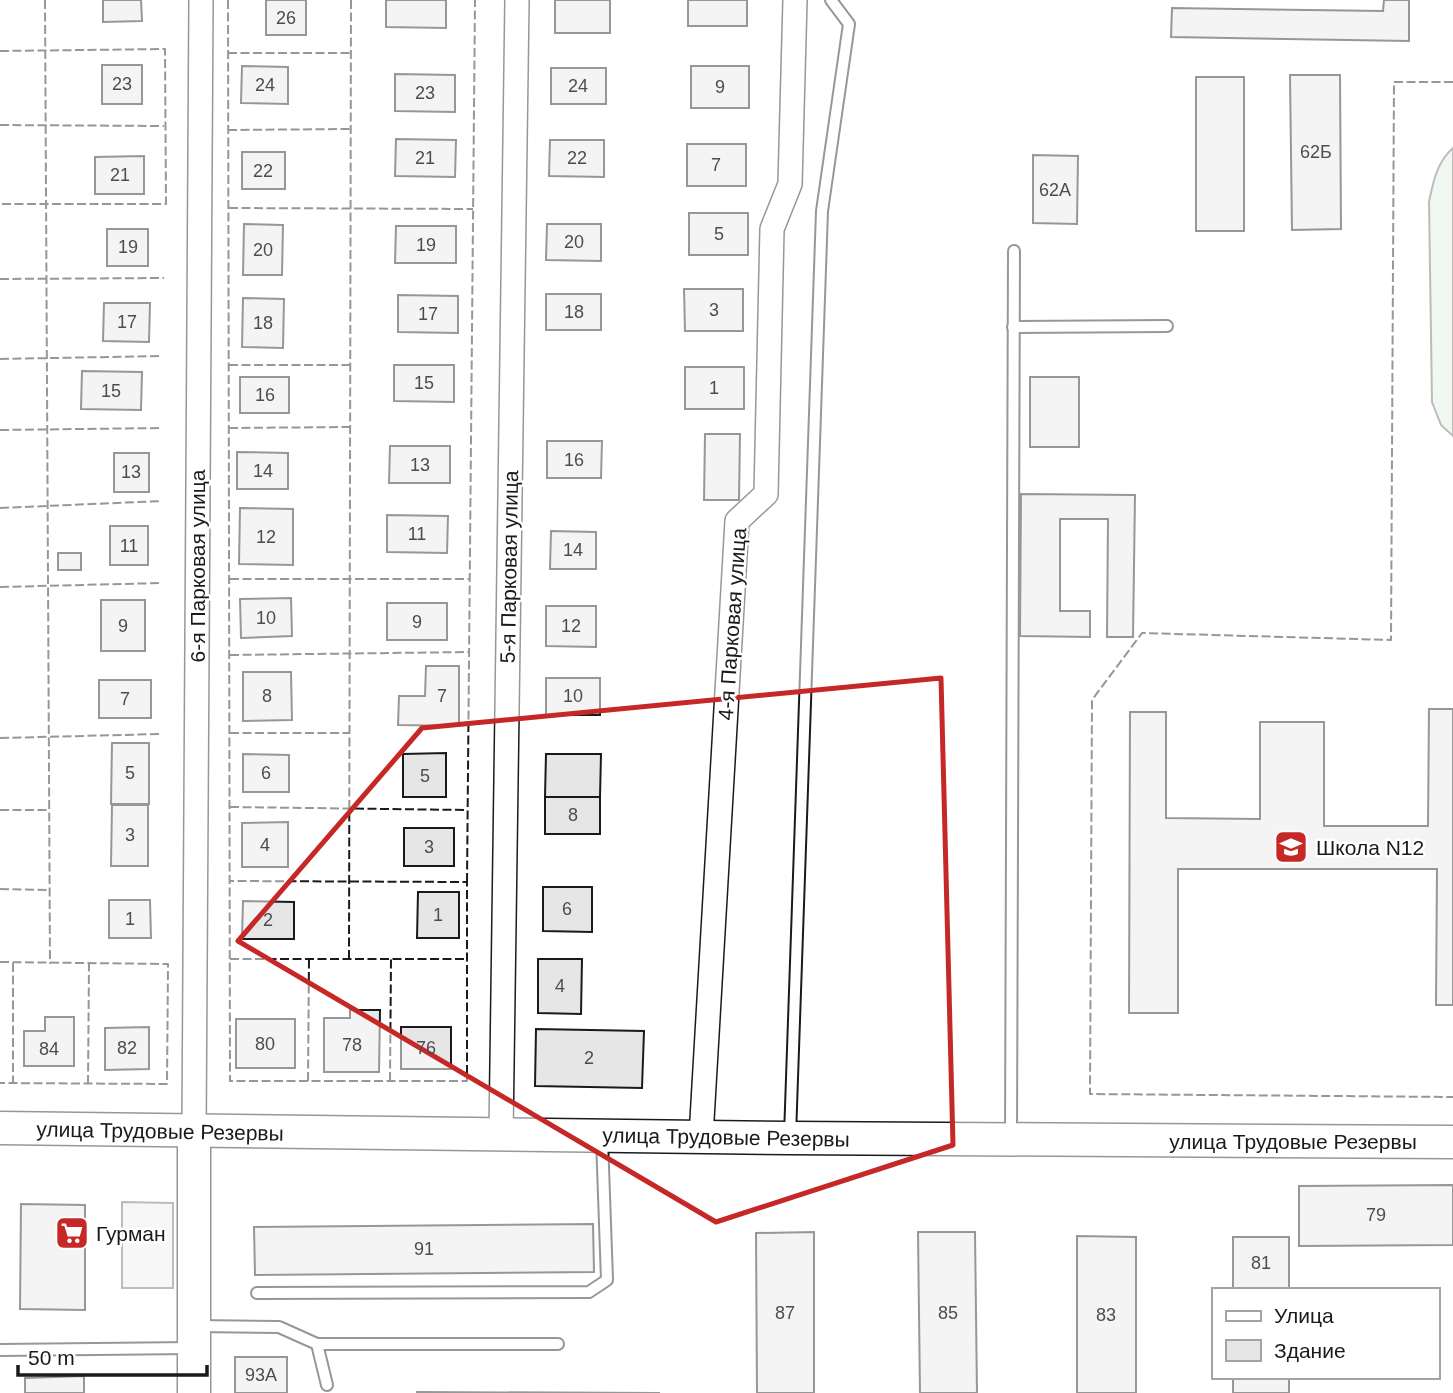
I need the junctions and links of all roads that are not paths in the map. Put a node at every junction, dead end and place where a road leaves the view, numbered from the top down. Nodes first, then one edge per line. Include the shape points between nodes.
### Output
1 (201, 0) edge
2 (517, 0) edge
3 (795, 0) edge
4 (831, 0) edge
5 (1014, 251) dead end
6 (1167, 326) dead end
7 (1013, 327) junction
8 (0, 1128) edge
9 (194, 1132) junction
10 (501, 1135) junction
11 (602, 1136) junction
12 (701, 1137) junction
13 (790, 1138) junction
14 (1011, 1139) junction
15 (1453, 1142) edge
16 (257, 1293) dead end
17 (194, 1337) junction
18 (317, 1344) junction
19 (558, 1344) dead end
20 (0, 1350) edge
21 (327, 1385) dead end
22 (194, 1393) edge

1 - 9 street, 6-я Парковая улица
2 - 10 street, 5-я Парковая улица
3 - 12 street, 4-я Парковая улица via 790,184 772,229 766,495 737,521
4 - 13 lane via 849,24 822,211
5 - 7 lane
6 - 7 lane
7 - 14 lane
8 - 9 main road, улица Трудовые Резервы
9 - 10 main road, улица Трудовые Резервы
9 - 17 main road
10 - 11 main road, улица Трудовые Резервы
11 - 12 main road, улица Трудовые Резервы
11 - 16 lane via 607,1280 589,1292
12 - 13 main road, улица Трудовые Резервы
13 - 14 main road, улица Трудовые Резервы
14 - 15 main road, улица Трудовые Резервы
17 - 18 lane via 279,1327
17 - 20 lane
17 - 22 main road
18 - 19 lane
18 - 21 lane

